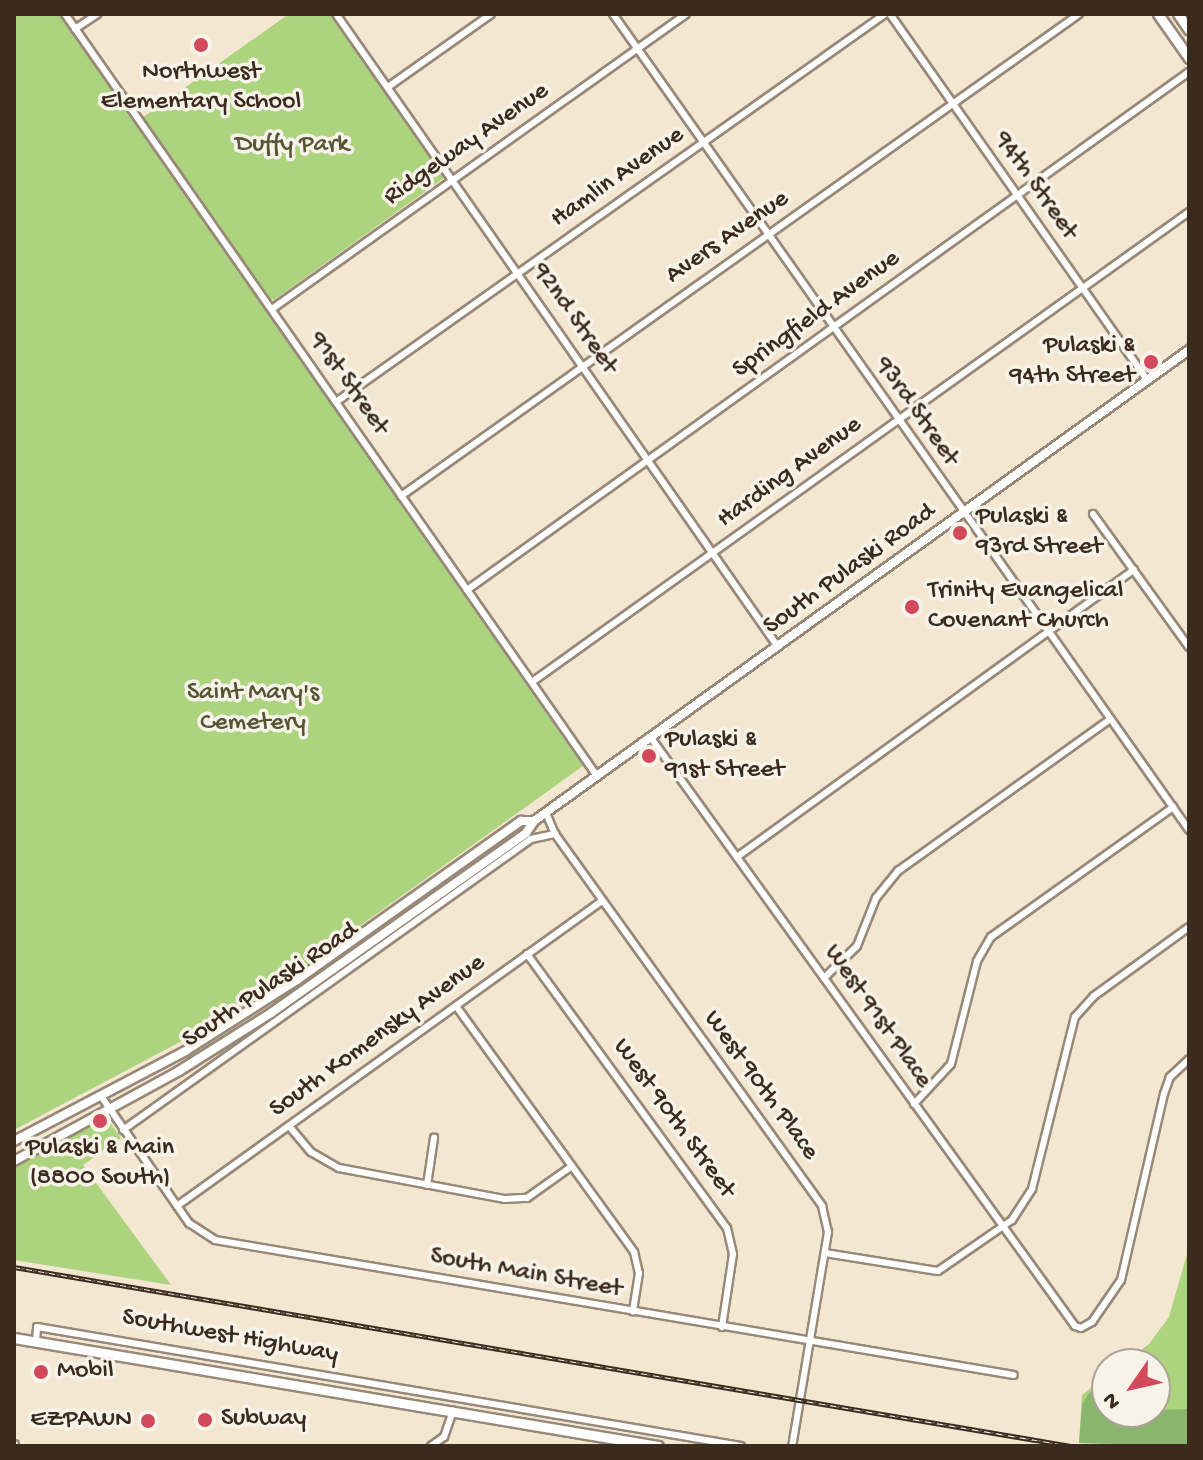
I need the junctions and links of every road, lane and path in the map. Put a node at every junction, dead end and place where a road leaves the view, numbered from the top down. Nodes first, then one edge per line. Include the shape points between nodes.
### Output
1 (65, 14) edge
2 (97, 14) edge
3 (336, 14) edge
4 (491, 14) edge
5 (613, 14) edge
6 (686, 14) edge
7 (887, 14) edge
8 (1079, 14) edge
9 (1158, 14) edge
10 (1178, 14) edge
11 (75, 29) junction
12 (1189, 30) edge
13 (637, 49) junction
14 (1189, 58) edge
15 (1189, 72) edge
16 (388, 87) junction
17 (953, 103) junction
18 (703, 142) junction
19 (453, 180) junction
20 (1017, 196) junction
21 (1189, 212) edge
22 (768, 235) junction
23 (518, 274) junction
24 (1082, 288) junction
25 (272, 309) junction
26 (833, 328) junction
27 (1189, 350) edge
28 (582, 367) junction
29 (1147, 380) junction
30 (336, 402) junction
31 (897, 420) junction
32 (648, 460) junction
33 (401, 496) junction
34 (962, 513) junction
35 (1093, 514) dead end
36 (712, 553) junction
37 (1134, 570) junction
38 (467, 590) junction
39 (1048, 633) junction
40 (778, 647) junction
41 (1189, 647) edge
42 (532, 682) junction
43 (1110, 719) junction
44 (651, 738) junction
45 (597, 776) junction
46 (1173, 807) junction
47 (546, 813) junction
48 (534, 821) junction
49 (1189, 830) edge
50 (555, 834) junction
51 (737, 857) junction
52 (602, 901) junction
53 (1189, 927) edge
54 (527, 954) junction
55 (824, 978) junction
56 (456, 1006) junction
57 (1189, 1059) edge
58 (101, 1096) junction
59 (914, 1104) junction
60 (109, 1109) junction
61 (289, 1126) junction
62 (123, 1130) junction
63 (434, 1138) dead end
64 (14, 1141) edge
65 (14, 1161) edge
66 (572, 1166) junction
67 (427, 1185) junction
68 (177, 1206) junction
69 (1002, 1227) junction
70 (825, 1253) junction
71 (633, 1312) junction
72 (722, 1327) junction
73 (14, 1338) edge
74 (36, 1342) junction
75 (811, 1342) junction
76 (1014, 1375) dead end
77 (430, 1394) junction
78 (428, 1406) junction
79 (453, 1411) junction
80 (431, 1446) edge
81 (658, 1446) edge
82 (741, 1446) edge
83 (792, 1446) edge

1 - 11 street, 91st Street
2 - 11 street
3 - 16 street, 92nd Street
4 - 16 street
5 - 13 street, 93rd Street
6 - 13 street, Ridgeway Avenue
7 - 17 street, 94th Street
7 - 18 street, Hamlin Avenue
8 - 17 street, Avers Avenue
9 - 14 main road
10 - 12 main road
11 - 25 street, 91st Street
13 - 18 street, 93rd Street
13 - 19 street, Ridgeway Avenue
15 - 20 street, Springfield Avenue
16 - 19 street, 92nd Street
17 - 20 street, 94th Street
17 - 22 street, Avers Avenue
18 - 22 street, 93rd Street
18 - 23 street, Hamlin Avenue
19 - 23 street, 92nd Street
19 - 25 street, Ridgeway Avenue
20 - 24 street, 94th Street
20 - 26 street, Springfield Avenue
21 - 24 street, Harding Avenue
22 - 26 street, 93rd Street
22 - 28 street, Avers Avenue
23 - 28 street, 92nd Street
23 - 30 street, Hamlin Avenue
24 - 29 street, 94th Street
24 - 31 street, Harding Avenue
25 - 30 street, 91st Street
26 - 31 street, 93rd Street
26 - 32 street, Springfield Avenue
27 - 29 main road, South Pulaski Road
28 - 32 street, 92nd Street
28 - 33 street, Avers Avenue
29 - 34 main road, South Pulaski Road
30 - 33 street, 91st Street
31 - 34 street, 93rd Street
31 - 36 street, Harding Avenue
32 - 36 street, 92nd Street
32 - 38 street, Springfield Avenue
33 - 38 street, 91st Street
34 - 39 street, 93rd Street
34 - 40 main road, South Pulaski Road
35 - 37 street
36 - 40 street, 92nd Street
36 - 42 street, Harding Avenue
37 - 39 street
37 - 41 street
38 - 42 street, 91st Street
39 - 43 street, 93rd Street
39 - 51 street
40 - 44 main road, South Pulaski Road
42 - 45 street, 91st Street
43 - 46 street, 93rd Street
43 - 55 street via 898,871 876,898 857,946
44 - 45 main road, South Pulaski Road
44 - 51 street, West 91st Place
45 - 47 main road, South Pulaski Road
46 - 49 street, 93rd Street
46 - 59 street via 991,937 977,961 951,1064
47 - 48 main road, South Pulaski Road
47 - 50 street, West 90th Place
48 - 50 street, West 90th Place
48 - 58 main road, South Pulaski Road via 521,821 297,980 187,1050
48 - 60 main road, South Pulaski Road via 526,833 259,1021
50 - 52 street, West 90th Place
50 - 62 street via 531,839
51 - 55 street, West 91st Place
52 - 54 street, South Komensky Avenue
52 - 70 street, West 90th Place via 822,1206 828,1232
53 - 69 street via 1094,996 1075,1017 1032,1189 1019,1213
54 - 56 street, South Komensky Avenue
54 - 72 street, West 90th Street via 727,1228 733,1254
55 - 59 street, West 91st Place
56 - 61 street, South Komensky Avenue
56 - 66 street
57 - 69 street, West 91st Place via 1170,1077 1164,1094 1121,1280 1092,1322 1081,1328 1069,1320
58 - 60 street, South Main Street
58 - 64 main road, South Pulaski Road
59 - 69 street, West 91st Place
60 - 62 street, South Main Street
60 - 65 main road, South Pulaski Road
61 - 67 street via 330,1165
61 - 68 street, South Komensky Avenue
62 - 68 street, South Main Street
63 - 67 street
66 - 67 street via 521,1199
66 - 71 street via 637,1258
68 - 71 street, South Main Street via 197,1230 215,1240
69 - 70 street via 938,1271
70 - 75 street, West 90th Place
71 - 72 street, South Main Street
72 - 75 street, South Main Street
73 - 74 main road, Southwest Highway
74 - 77 street, Southwest Highway via 37,1327
74 - 78 main road, Southwest Highway
75 - 76 street, South Main Street
75 - 83 street, West 90th Place
77 - 78 street
77 - 82 street, Southwest Highway
78 - 79 main road, Southwest Highway
79 - 80 street via 444,1437
79 - 81 main road, Southwest Highway

